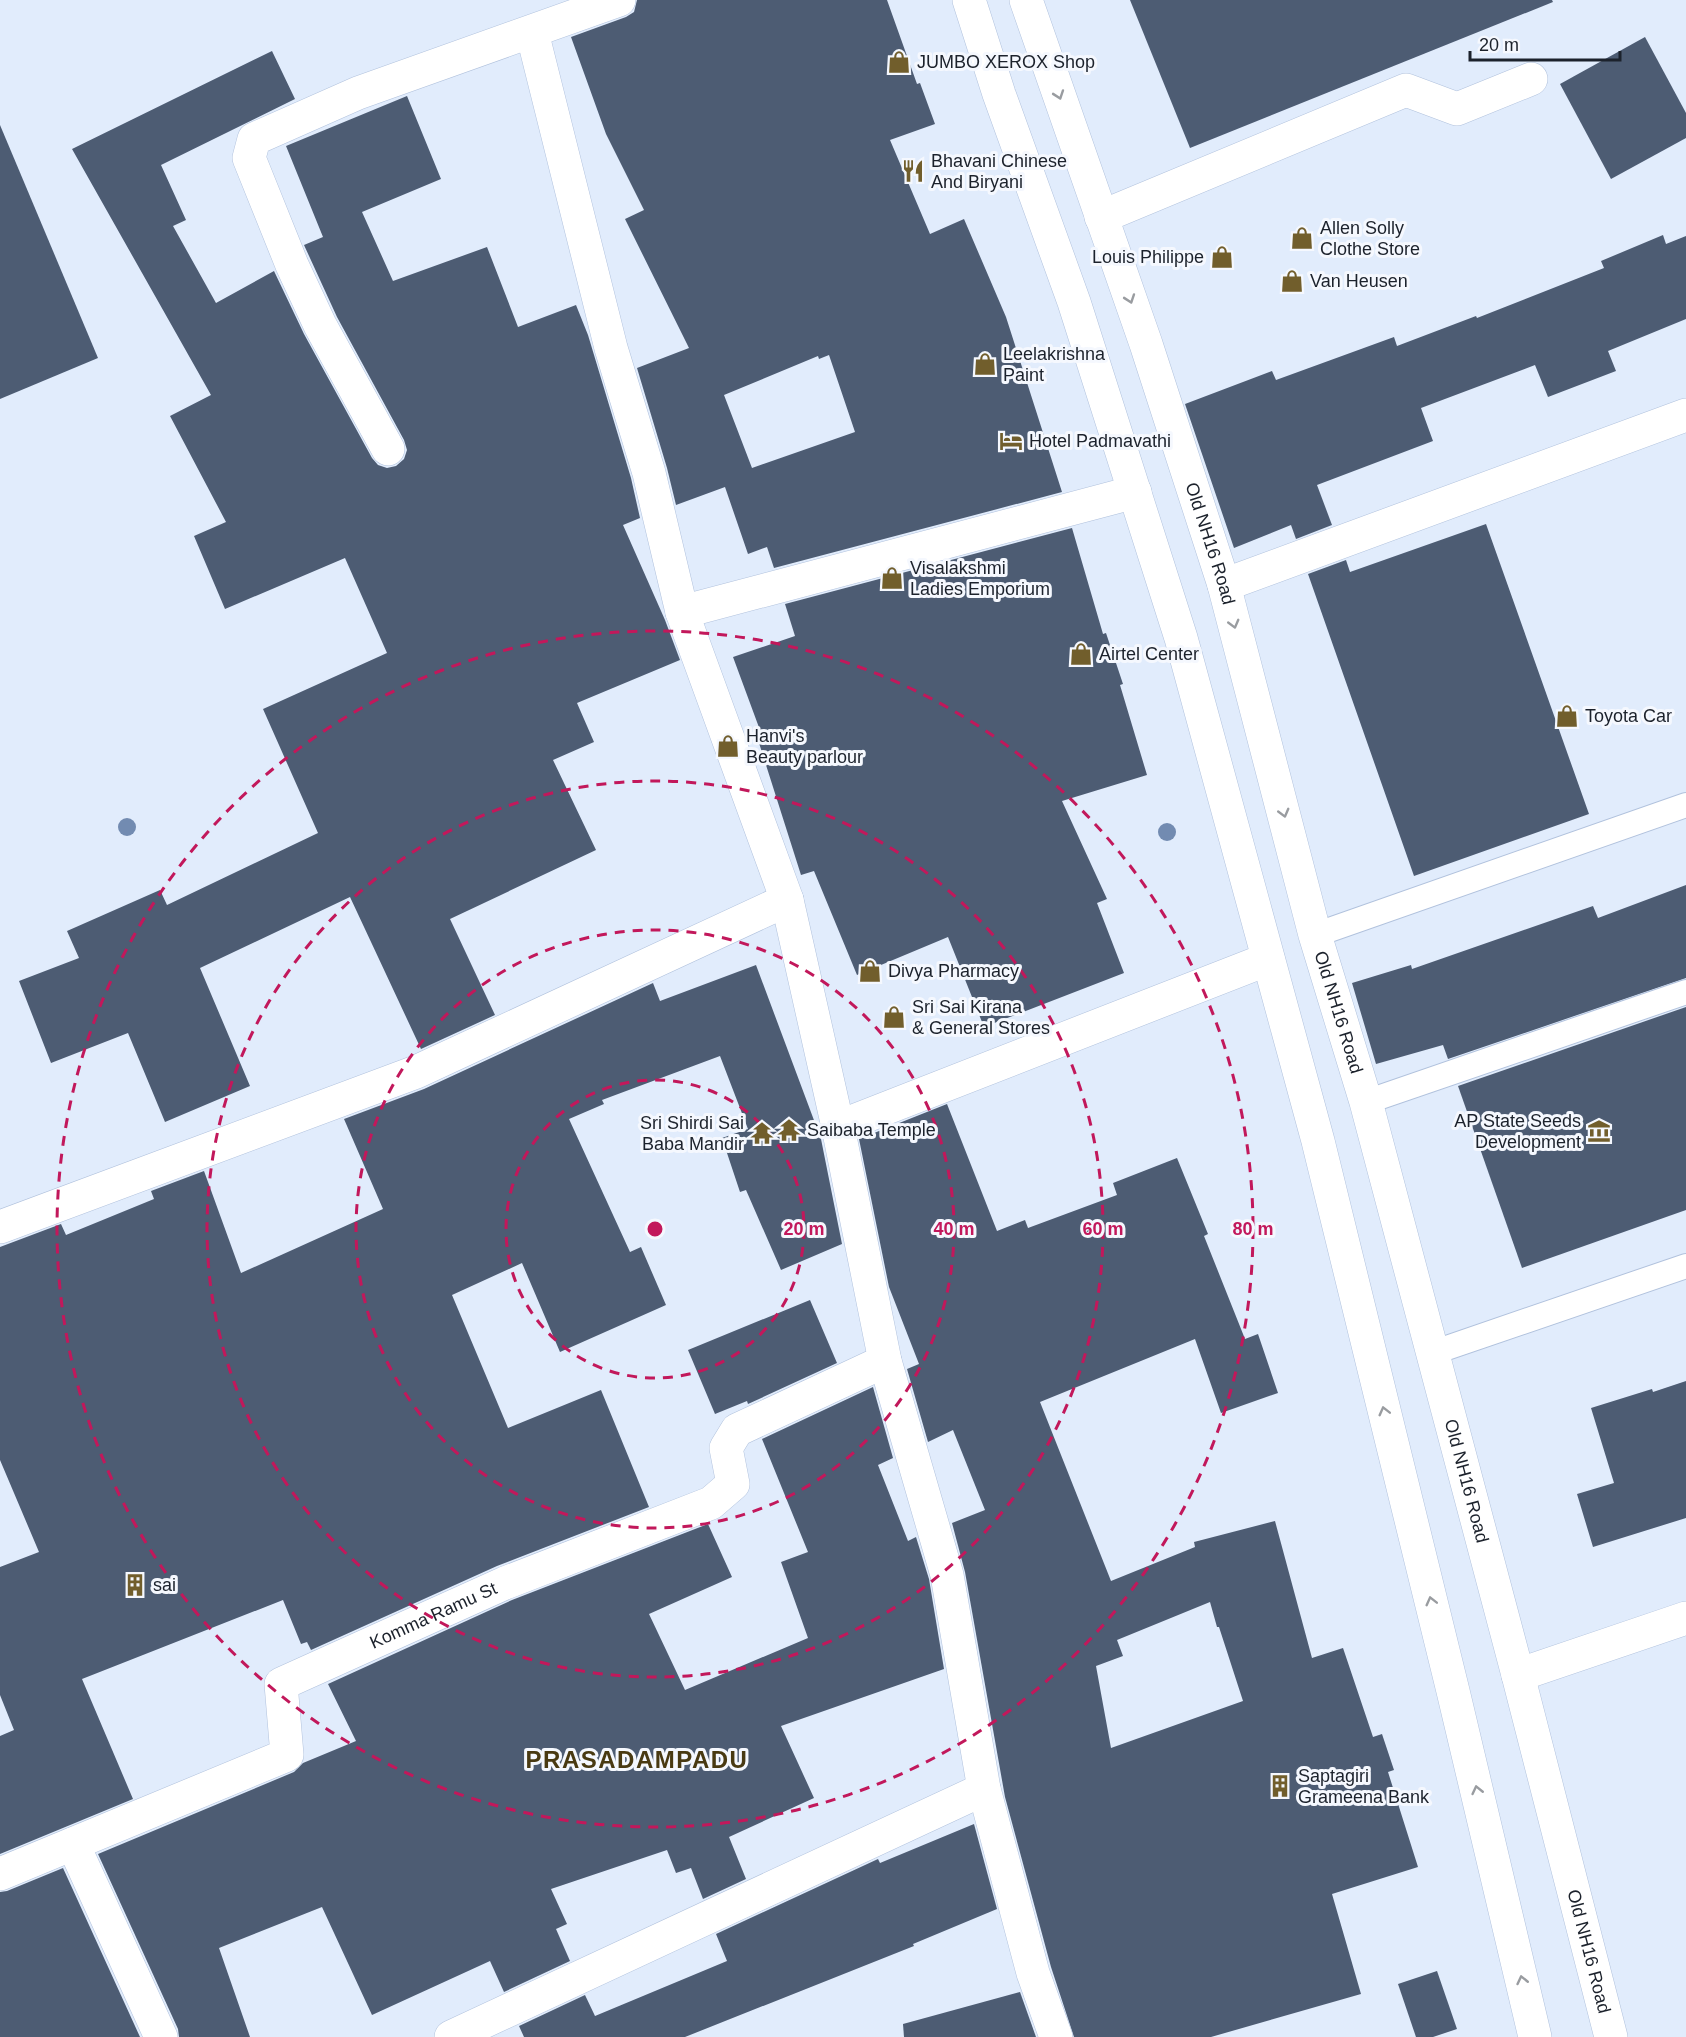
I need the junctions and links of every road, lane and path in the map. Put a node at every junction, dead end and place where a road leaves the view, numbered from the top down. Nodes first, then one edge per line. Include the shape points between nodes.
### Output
1 (620, 0) edge
2 (969, 0) edge
3 (1026, 0) edge
4 (532, 32) junction
5 (1531, 79) dead end
6 (1101, 217) junction
7 (1686, 415) edge
8 (388, 449) dead end
9 (1136, 492) junction
10 (1224, 585) junction
11 (682, 612) junction
12 (1686, 805) edge
13 (787, 900) junction
14 (1315, 935) junction
15 (1268, 959) junction
16 (1686, 992) edge
17 (1366, 1102) junction
18 (838, 1127) junction
19 (0, 1227) edge
20 (1686, 1266) edge
21 (1432, 1353) junction
22 (885, 1361) junction
23 (1686, 1618) edge
24 (1518, 1675) junction
25 (984, 1789) junction
26 (74, 1844) junction
27 (0, 1874) edge
28 (161, 2037) edge
29 (451, 2037) edge
30 (1056, 2037) edge
31 (1535, 2037) edge
32 (1611, 2037) edge

1 - 4 street
2 - 9 street
3 -> 6 street, Old NH16 Road
4 - 8 street via 358,93 254,139 249,158 292,265
4 - 11 street
5 - 6 street via 1457,109 1406,90
6 -> 10 street, Old NH16 Road
7 - 10 street
9 - 11 street
9 - 15 street via 1181,638
10 -> 14 street, Old NH16 Road
11 - 13 street
12 - 14 lane
13 - 18 street
13 - 19 street via 416,1072
14 - 17 street, Old NH16 Road
15 - 18 street
31 -> 15 street via 1324,1164
16 - 17 lane
17 - 21 street, Old NH16 Road
18 - 22 street
20 - 21 lane
21 - 24 street, Old NH16 Road
22 - 25 street via 947,1575
22 - 26 street, Komma Ramu St via 737,1430 726,1448 733,1484 711,1503 505,1583 281,1684 288,1755
23 - 24 street
24 - 32 street, Old NH16 Road
25 - 29 street
25 - 30 street via 1033,1973
26 - 27 street, Komma Ramu St
26 - 28 street

